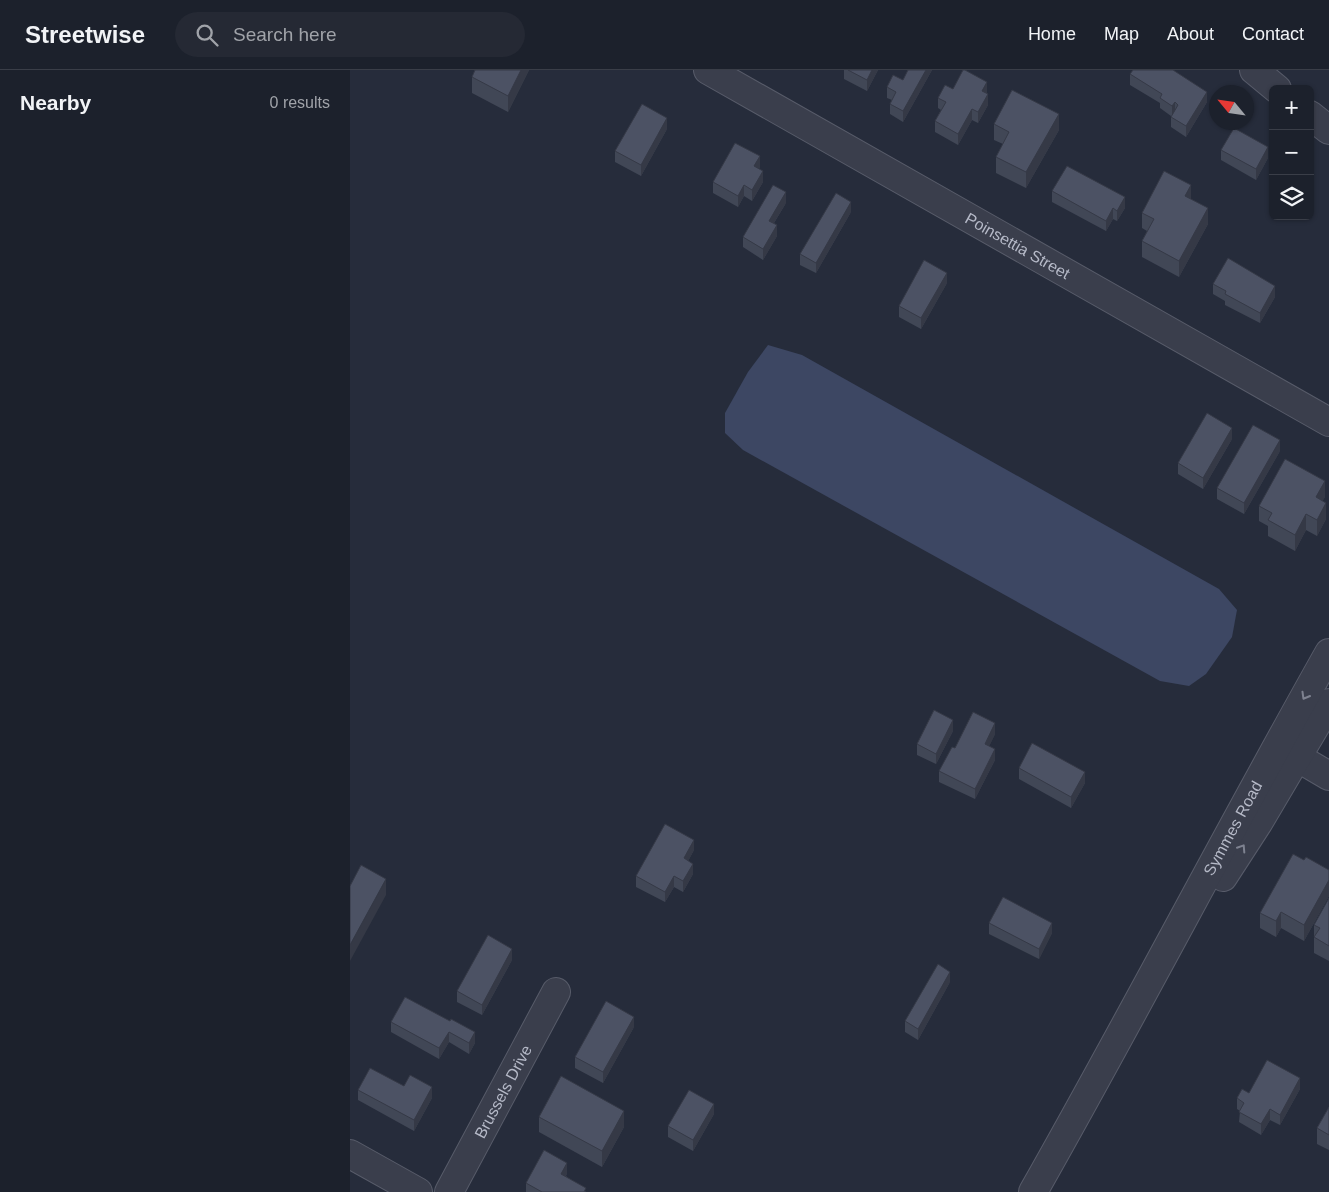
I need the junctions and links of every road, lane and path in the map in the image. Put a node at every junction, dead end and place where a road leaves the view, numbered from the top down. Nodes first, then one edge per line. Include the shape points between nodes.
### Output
1 (708, 70) edge
2 (1254, 70) edge
3 (1272, 85) edge
4 (1314, 118) edge
5 (1329, 130) edge
6 (1329, 422) edge
7 (1329, 653) edge
8 (1329, 703) edge
9 (1287, 752) junction
10 (1329, 776) edge
11 (556, 992) dead end
12 (350, 1154) edge
13 (418, 1192) edge
14 (449, 1192) edge
15 (1033, 1192) edge

1 - 6 street, Poinsettia Street
2 - 3 street
4 - 5 street
7 -> 9 street, Symmes Road
8 - 9 street, Symmes Road
9 - 10 street
9 - 15 street, Symmes Road via 1253,831 1138,1005
11 - 14 street, Brussels Drive
12 - 13 street

